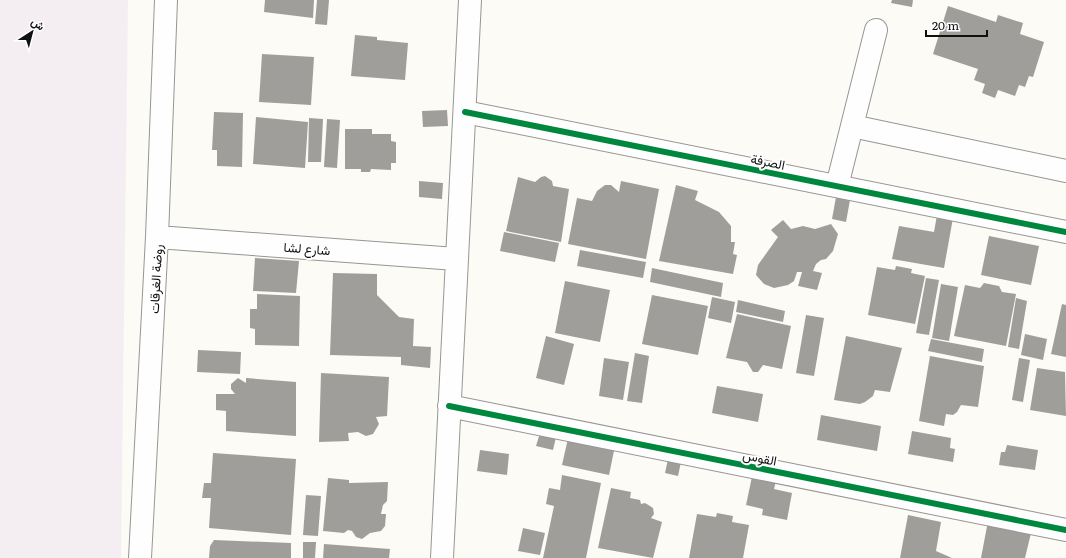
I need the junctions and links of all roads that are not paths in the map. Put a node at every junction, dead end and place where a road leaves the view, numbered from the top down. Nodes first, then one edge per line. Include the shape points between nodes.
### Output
1 (166, 0) edge
2 (470, 0) edge
3 (876, 30) dead end
4 (465, 112) junction
5 (852, 126) junction
6 (1065, 167) edge
7 (837, 186) junction
8 (1066, 232) edge
9 (157, 237) junction
10 (456, 259) junction
11 (449, 406) junction
12 (1066, 530) edge
13 (140, 558) edge
14 (442, 558) edge

1 - 9 street, روضة الغرقات
2 - 4 street
3 - 5 street
4 - 7 street, الصرفة
4 - 10 street
5 - 6 street
5 - 7 street
7 - 8 street, الصرفة
9 - 10 street, شارع لشا
9 - 13 street, روضة الغرقات
10 - 11 street
11 - 12 street, القوس
11 - 14 street

